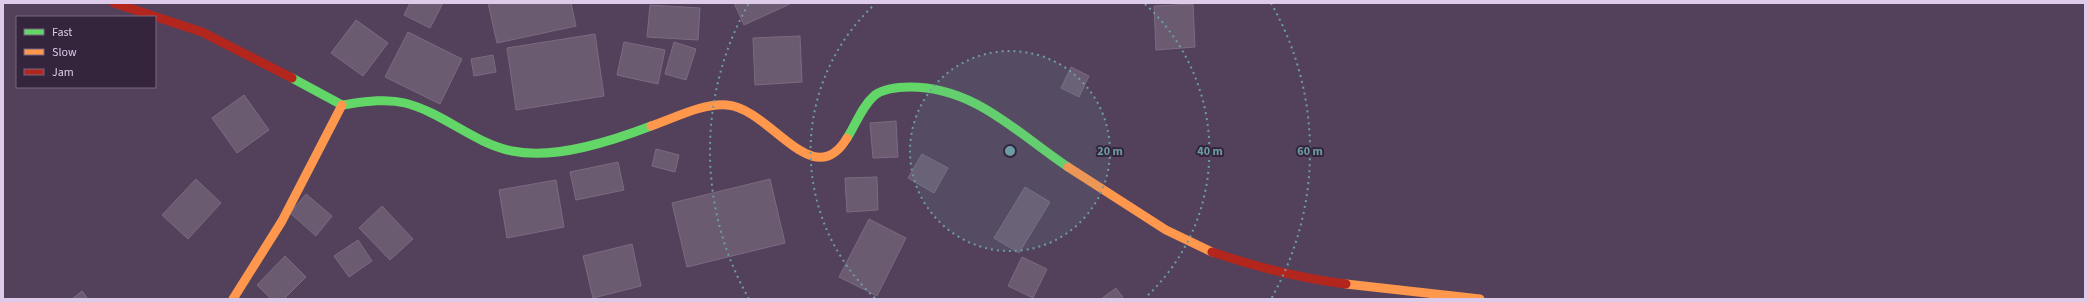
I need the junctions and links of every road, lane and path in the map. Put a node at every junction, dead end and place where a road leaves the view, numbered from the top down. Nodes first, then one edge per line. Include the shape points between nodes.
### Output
1 (114, 3) edge
2 (153, 16) edge
3 (156, 17) edge
4 (342, 105) junction
5 (233, 299) edge
6 (1480, 299) edge

1 - 2 street
3 - 4 street via 202,32
4 - 5 street via 278,227
4 - 6 street via 382,101 403,102 421,108 498,149 530,153 570,150 706,108 728,105 742,108 758,116 798,150 810,157 821,159 840,148 867,103 876,95 889,89 938,88 964,96 1144,217 1215,254 1275,272 1369,287

